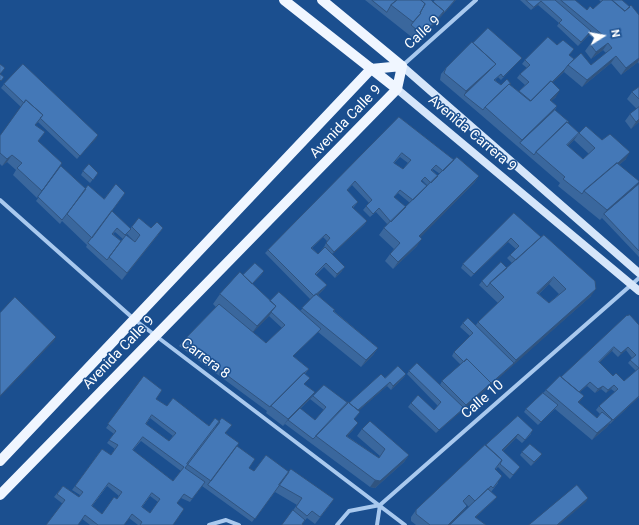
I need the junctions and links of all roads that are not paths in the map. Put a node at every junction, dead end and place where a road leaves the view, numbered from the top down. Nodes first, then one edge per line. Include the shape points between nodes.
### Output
1 (284, 0) edge
2 (322, 0) edge
3 (476, 0) edge
4 (402, 66) junction
5 (372, 69) junction
6 (397, 89) junction
7 (0, 200) edge
8 (639, 273) edge
9 (639, 278) edge
10 (631, 285) junction
11 (639, 291) edge
12 (134, 320) junction
13 (156, 336) junction
14 (0, 460) edge
15 (0, 495) edge
16 (380, 505) junction
17 (209, 525) edge
18 (239, 525) edge
19 (337, 525) edge
20 (377, 525) edge
21 (405, 525) edge

1 - 5 main road, Avenida Carrera 9
2 - 4 main road, Avenida Carrera 9
3 - 4 street, Calle 9
4 - 5 main road, Avenida Calle 9
4 - 6 main road, Avenida Calle 9
4 - 8 street, Avenida Carrera 9
5 - 6 main road, Avenida Carrera 9
5 - 12 main road, Avenida Calle 9
6 - 10 street, Avenida Carrera 9
6 - 13 main road, Avenida Calle 9
7 - 12 street, Carrera 8
9 - 10 street, Calle 10
10 - 11 street, Avenida Carrera 9
10 - 16 street, Calle 10
12 - 13 street, Carrera 8
12 - 14 main road, Avenida Calle 9
13 - 15 main road, Avenida Calle 9
13 - 16 street, Carrera 8
16 - 19 street via 349,511
16 - 20 street
16 - 21 street, Carrera 8
17 - 18 street via 226,520

